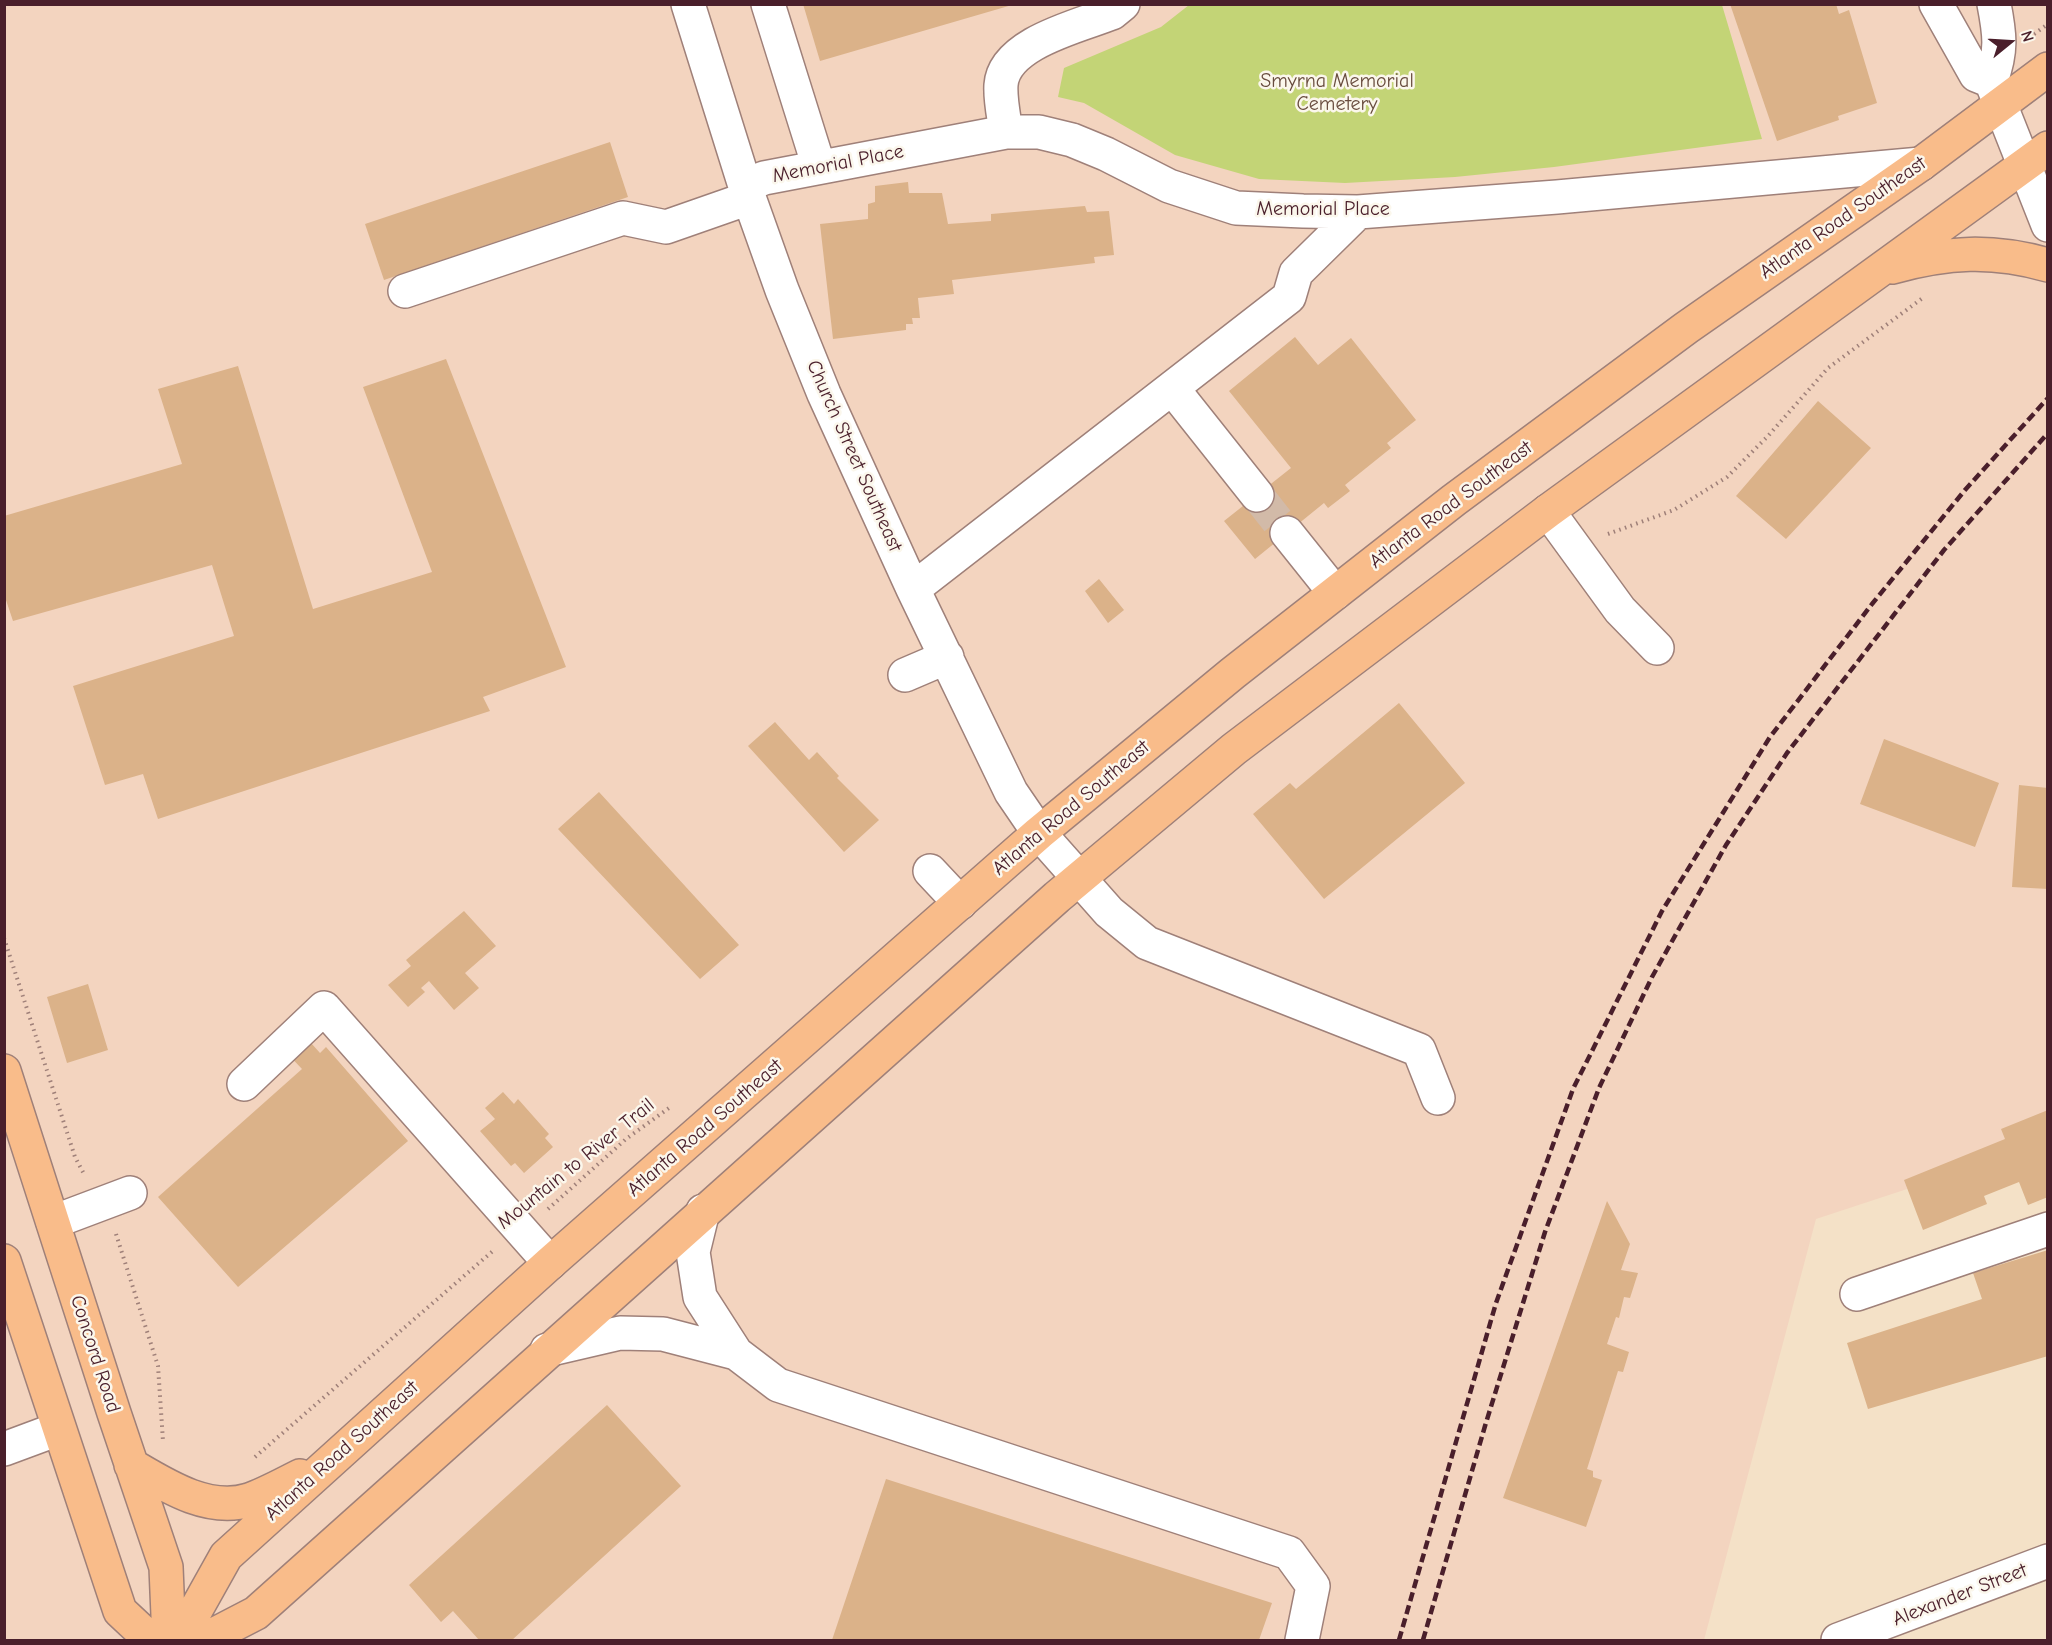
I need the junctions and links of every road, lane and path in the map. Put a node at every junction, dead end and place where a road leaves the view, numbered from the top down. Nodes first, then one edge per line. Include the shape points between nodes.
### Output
1 (688, 4) edge
2 (768, 4) edge
3 (1123, 4) edge
4 (1936, 4) edge
5 (1994, 4) edge
6 (2048, 69) edge
7 (1995, 93) junction
8 (1006, 132) junction
9 (2035, 157) edge
10 (1921, 164) junction
11 (819, 167) junction
12 (747, 192) junction
13 (1358, 212) junction
14 (2048, 225) edge
15 (2048, 265) edge
16 (1875, 271) junction
17 (405, 291) dead end
18 (1927, 295) dead end
19 (1172, 388) junction
20 (1257, 495) tunnel mouth
21 (1548, 511) junction
22 (1287, 533) tunnel mouth
23 (1599, 537) dead end
24 (913, 589) junction
25 (1335, 593) junction
26 (1657, 648) dead end
27 (947, 657) junction
28 (905, 675) dead end
29 (1039, 833) junction
30 (930, 871) dead end
31 (1078, 879) junction
32 (960, 903) junction
33 (4, 1071) edge
34 (244, 1084) dead end
35 (1438, 1098) dead end
36 (677, 1103) dead end
37 (130, 1193) dead end
38 (703, 1211) junction
39 (53, 1222) junction
40 (2048, 1229) edge
41 (520, 1230) junction
42 (4, 1260) edge
43 (550, 1263) junction
44 (1857, 1294) dead end
45 (547, 1350) junction
46 (736, 1353) junction
47 (58, 1430) junction
48 (4, 1449) edge
49 (252, 1460) dead end
50 (332, 1461) junction
51 (131, 1465) junction
52 (2048, 1561) edge
53 (151, 1641) edge
54 (169, 1641) edge
55 (179, 1641) edge
56 (204, 1641) edge
57 (1302, 1641) edge
58 (1838, 1641) edge

1 - 12 street, Church Street Southeast
2 - 11 street
3 - 8 street via 1112,13 1028,46 1015,57 1004,72 1001,85
4 - 7 street via 1976,75
5 - 7 street via 2000,44
6 - 7 main road, Atlanta Road Southeast
7 - 9 street
7 - 10 main road, Atlanta Road Southeast
8 - 11 street, Memorial Place
8 - 13 street, Memorial Place via 1039,132 1072,140 1169,186 1236,208
9 - 14 street
9 - 16 main road
10 - 13 street, Memorial Place
10 - 25 main road, Atlanta Road Southeast via 1686,328
11 - 12 street, Memorial Place via 764,178
12 - 17 street, Memorial Place via 666,227 623,218
12 - 24 street, Church Street Southeast via 824,394
13 - 19 street via 1296,273 1289,297
15 - 16 main road via 1970,253 1922,259
16 - 21 main road
18 - 23 path via 1828,368 1727,477 1674,510
19 - 20 street
19 - 24 street
21 - 26 street via 1620,610
21 - 31 main road via 1234,749
22 - 25 street
24 - 27 street, Church Street Southeast
25 - 29 main road, Atlanta Road Southeast
27 - 28 street
27 - 29 street, Church Street Southeast via 1011,792
29 - 31 street, Church Street Southeast
29 - 32 main road, Atlanta Road Southeast
30 - 32 street
31 - 35 street, Church Street Southeast via 1109,912 1147,943 1419,1050
31 - 38 main road
32 - 43 main road, Atlanta Road Southeast
33 - 39 main road, Concord Road
34 - 41 street via 324,1008
36 - 41 path, Mountain to River Trail via 626,1139
37 - 39 street
38 - 45 main road
38 - 46 street via 693,1252 700,1297
39 - 51 main road, Concord Road
40 - 44 street
41 - 43 street
41 - 49 path, Mountain to River Trail
42 - 47 main road
43 - 50 main road, Atlanta Road Southeast
45 - 46 street via 620,1333 663,1334
45 - 56 main road via 256,1613
46 - 57 street via 778,1385 1289,1553 1313,1586
47 - 48 street
47 - 53 main road via 120,1611
50 - 51 main road via 248,1501 212,1502 159,1482
50 - 55 main road, Atlanta Road Southeast via 226,1556
51 - 54 main road, Concord Road via 166,1567
52 - 58 street, Alexander Street

